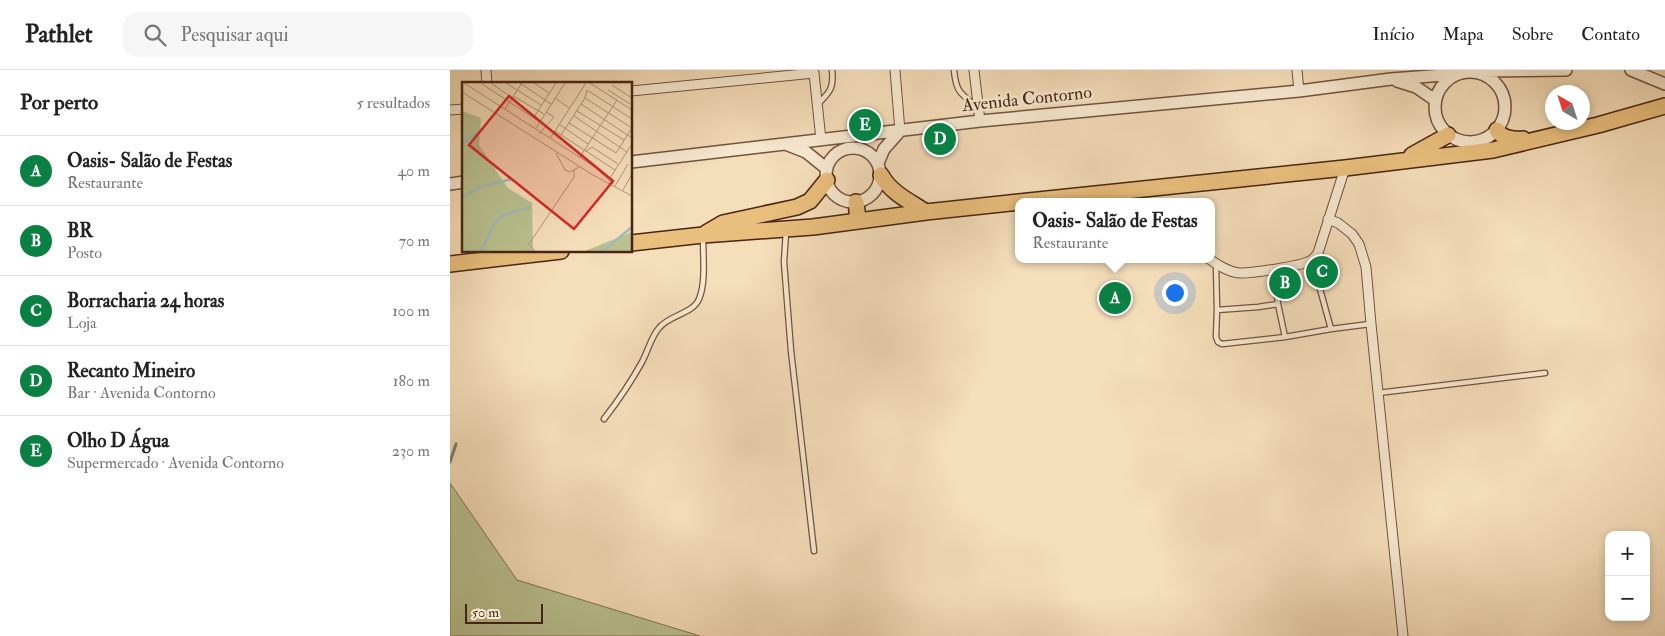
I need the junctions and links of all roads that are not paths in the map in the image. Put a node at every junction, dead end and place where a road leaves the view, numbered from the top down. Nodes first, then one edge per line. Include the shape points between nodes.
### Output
1 (832, 70) edge
2 (895, 70) edge
3 (954, 70) edge
4 (974, 70) edge
5 (1297, 70) edge
6 (1566, 70) edge
7 (1631, 70) edge
8 (814, 71) edge
9 (1471, 71) edge
10 (1457, 74) junction
11 (745, 75) edge
12 (1391, 79) junction
13 (1665, 84) edge
14 (632, 91) edge
15 (1300, 91) junction
16 (1435, 100) junction
17 (818, 104) junction
18 (1665, 106) edge
19 (978, 108) junction
20 (980, 121) junction
21 (1497, 130) junction
22 (900, 131) junction
23 (1448, 135) junction
24 (1537, 139) junction
25 (821, 140) junction
26 (851, 142) junction
27 (786, 144) junction
28 (1399, 161) junction
29 (632, 162) edge
30 (1345, 168) junction
31 (880, 169) junction
32 (827, 175) junction
33 (1098, 193) junction
34 (1054, 198) edge
35 (1106, 198) edge
36 (856, 202) junction
37 (1015, 202) edge
38 (926, 212) junction
39 (1328, 219) junction
40 (858, 220) junction
41 (787, 228) junction
42 (703, 235) junction
43 (632, 243) edge
44 (553, 252) edge
45 (1312, 260) junction
46 (1215, 262) edge
47 (1213, 263) edge
48 (450, 264) edge
49 (1274, 269) junction
50 (1278, 304) junction
51 (1216, 310) junction
52 (1371, 324) junction
53 (1330, 329) junction
54 (1285, 337) junction
55 (1544, 373) dead end
56 (1378, 393) junction
57 (604, 419) dead end
58 (814, 551) dead end
59 (1402, 636) edge

1 - 17 lane via 832,86
2 - 22 street
3 - 19 lane via 955,85
4 - 19 street
5 - 15 street
6 - 9 street
7 - 13 street
8 - 11 street
8 - 17 street
9 - 10 street
9 - 21 street via 1487,75 1502,92 1504,116
10 - 12 street, Avenida Contorno
10 - 16 street via 1440,87
11 - 14 street
12 - 15 street, Avenida Contorno
12 - 16 street via 1416,87
15 - 20 street, Avenida Contorno
16 - 23 street via 1436,119
17 - 25 street
18 - 24 highway
19 - 20 street
20 - 22 street, Avenida Contorno
21 - 23 street via 1473,142 1460,141
21 - 24 highway via 1515,140
22 - 26 street, Avenida Contorno
22 - 31 street via 884,149
23 - 28 highway
24 - 28 highway via 1493,150
25 - 26 street, Avenida Contorno
25 - 27 street, Avenida Contorno
26 - 31 street via 872,154
26 - 32 street via 831,159
27 - 29 street, Avenida Contorno
27 - 32 street via 806,152
28 - 30 highway
30 - 33 highway
30 - 39 street
31 - 36 street via 875,191
31 - 38 highway via 886,184 894,192
32 - 36 street via 835,195 845,201
32 - 42 highway via 810,201 723,223
33 - 34 highway
33 - 35 street
36 - 40 highway
37 - 38 highway
38 - 40 highway
39 - 45 street via 1318,253
39 - 52 street via 1352,234 1362,251
40 - 41 highway
41 - 42 highway
41 - 58 lane via 784,262 791,351
42 - 43 highway
42 - 57 lane via 702,288 698,301 659,328 642,362
44 - 48 highway
45 - 49 street
45 - 53 lane
46 - 49 street via 1240,273
47 - 51 lane
49 - 50 lane
50 - 51 lane
50 - 54 lane
51 - 54 lane via 1216,337 1222,344
52 - 53 lane
52 - 56 street
53 - 54 lane
55 - 56 lane
56 - 59 street

